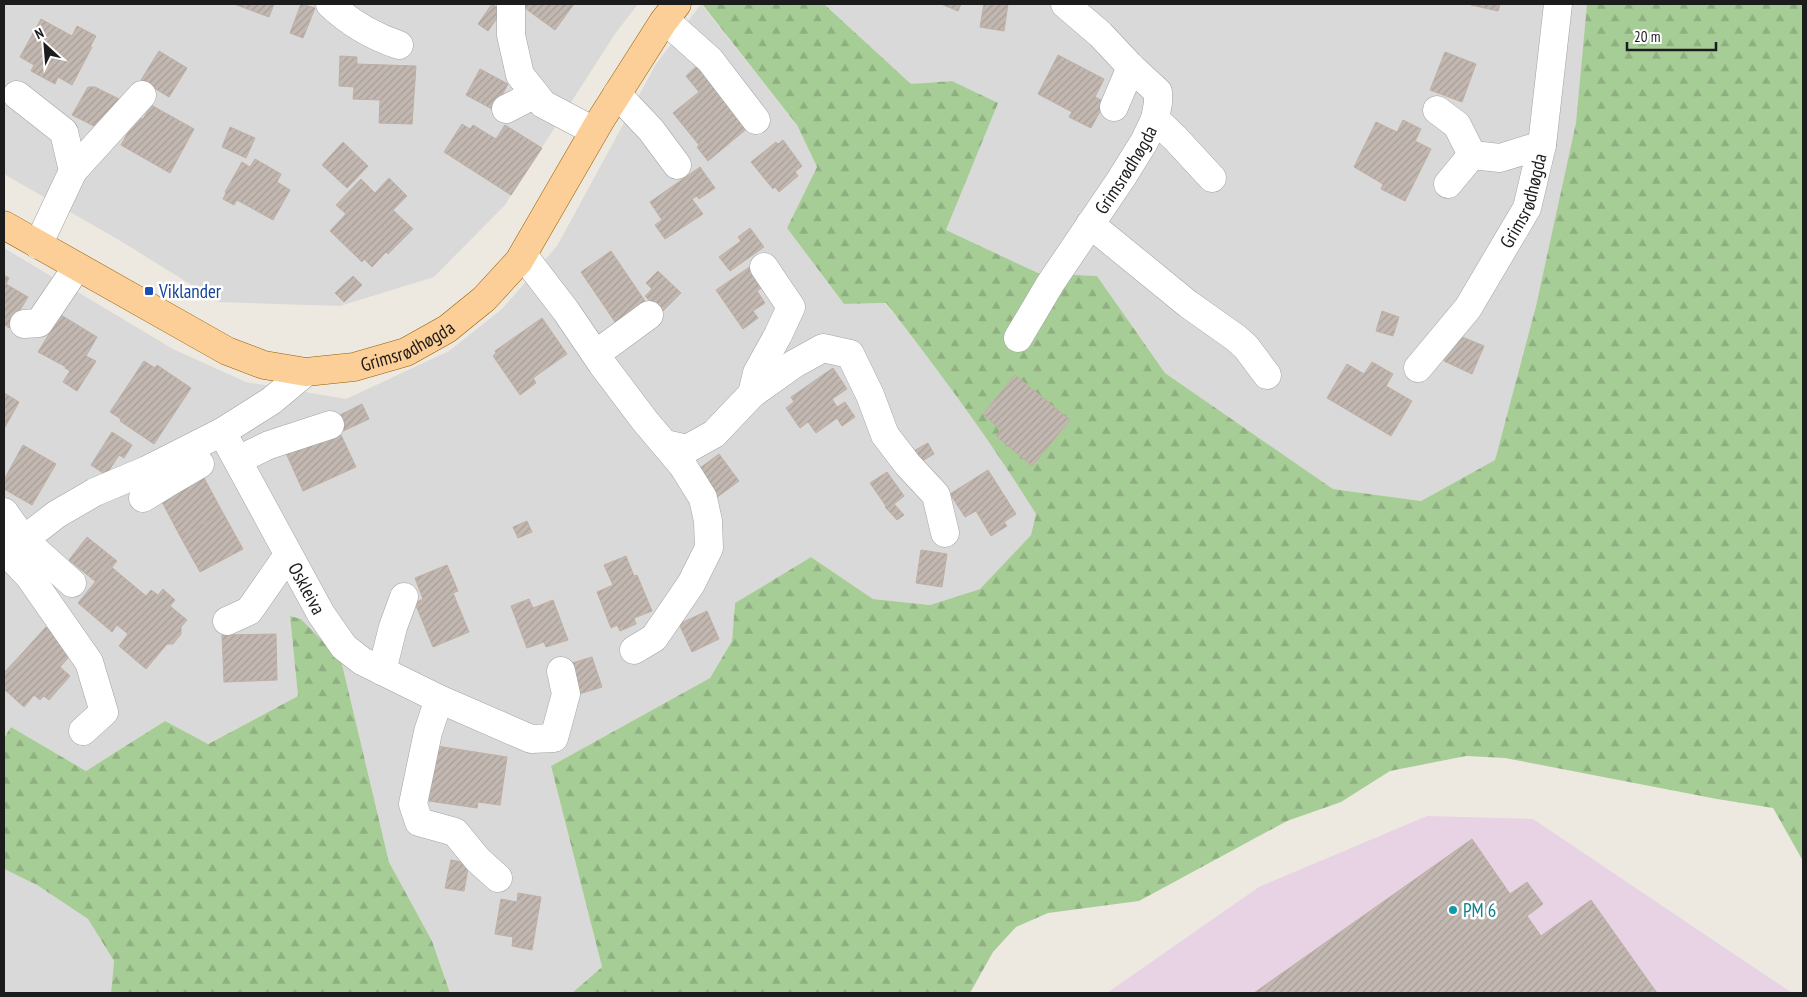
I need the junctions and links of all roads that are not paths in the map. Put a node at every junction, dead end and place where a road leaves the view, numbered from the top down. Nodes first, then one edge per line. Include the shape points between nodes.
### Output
1 (330, 4) edge
2 (511, 4) edge
3 (1065, 4) edge
4 (1558, 4) edge
5 (671, 12) edge
6 (399, 45) dead end
7 (1130, 67) junction
8 (535, 94) junction
9 (617, 94) junction
10 (17, 95) dead end
11 (142, 95) dead end
12 (1114, 107) dead end
13 (506, 109) dead end
14 (1437, 110) dead end
15 (1155, 119) junction
16 (756, 120) dead end
17 (594, 131) junction
18 (1542, 145) junction
19 (1472, 155) junction
20 (677, 165) dead end
21 (73, 171) junction
22 (1212, 178) dead end
23 (1448, 184) dead end
24 (1090, 224) junction
25 (4, 225) edge
26 (38, 244) junction
27 (523, 255) junction
28 (77, 267) junction
29 (764, 267) dead end
30 (649, 315) dead end
31 (24, 324) dead end
32 (1018, 338) dead end
33 (596, 354) junction
34 (1418, 368) dead end
35 (306, 372) junction
36 (1267, 375) dead end
37 (752, 394) junction
38 (330, 426) dead end
39 (222, 432) junction
40 (665, 444) junction
41 (238, 460) junction
42 (200, 464) dead end
43 (153, 483) junction
44 (4, 512) edge
45 (945, 533) dead end
46 (11, 549) edge
47 (288, 555) junction
48 (72, 583) dead end
49 (404, 597) dead end
50 (227, 621) dead end
51 (634, 650) dead end
52 (382, 671) junction
53 (561, 671) dead end
54 (439, 699) junction
55 (83, 731) dead end
56 (498, 878) dead end

1 - 6 street via 374,36
2 - 8 street via 511,35 520,75
3 - 7 street, Grimsrødhøgda via 1100,34
4 - 18 street, Grimsrødhøgda
5 - 9 main road, Grimsrødhøgda
5 - 16 street
7 - 12 street
7 - 15 street, Grimsrødhøgda via 1158,92
8 - 13 street
8 - 17 street via 543,104
9 - 17 main road, Grimsrødhøgda
9 - 20 street via 651,130
10 - 21 street via 64,132
11 - 21 street
14 - 19 street via 1457,125
15 - 22 street
15 - 24 street, Grimsrødhøgda via 1121,179
17 - 27 main road, Grimsrødhøgda
18 - 19 street via 1500,158
18 - 34 street, Grimsrødhøgda via 1527,208 1468,308
19 - 23 street
21 - 26 street
24 - 32 street, Grimsrødhøgda
24 - 36 street, Grimsrødhøgda via 1188,304 1236,338
25 - 26 main road, Grimsrødhøgda
26 - 28 main road, Grimsrødhøgda
27 - 33 street
27 - 35 main road, Grimsrødhøgda via 484,299 447,329 406,352 354,367
28 - 31 street via 39,324
28 - 35 main road, Grimsrødhøgda via 227,351 264,365
29 - 37 street via 791,307 757,373
30 - 33 street
33 - 40 street
35 - 39 street via 271,401
37 - 40 street via 714,434 687,449
37 - 45 street via 823,348 850,354 885,435 936,495
38 - 41 street via 269,445
39 - 41 street, Oskleiva
39 - 43 street
40 - 51 street via 703,498 709,548 691,584 654,638
41 - 47 street, Oskleiva
42 - 43 street
43 - 46 street via 95,492 57,514
44 - 46 street
46 - 48 street
46 - 55 street via 89,662 104,712
47 - 50 street via 249,611
47 - 52 street, Oskleiva via 344,647
49 - 52 street
52 - 54 street, Oskleiva
53 - 54 street, Oskleiva via 566,694 554,738 531,740
54 - 56 street via 428,732 413,804 420,822 455,832

